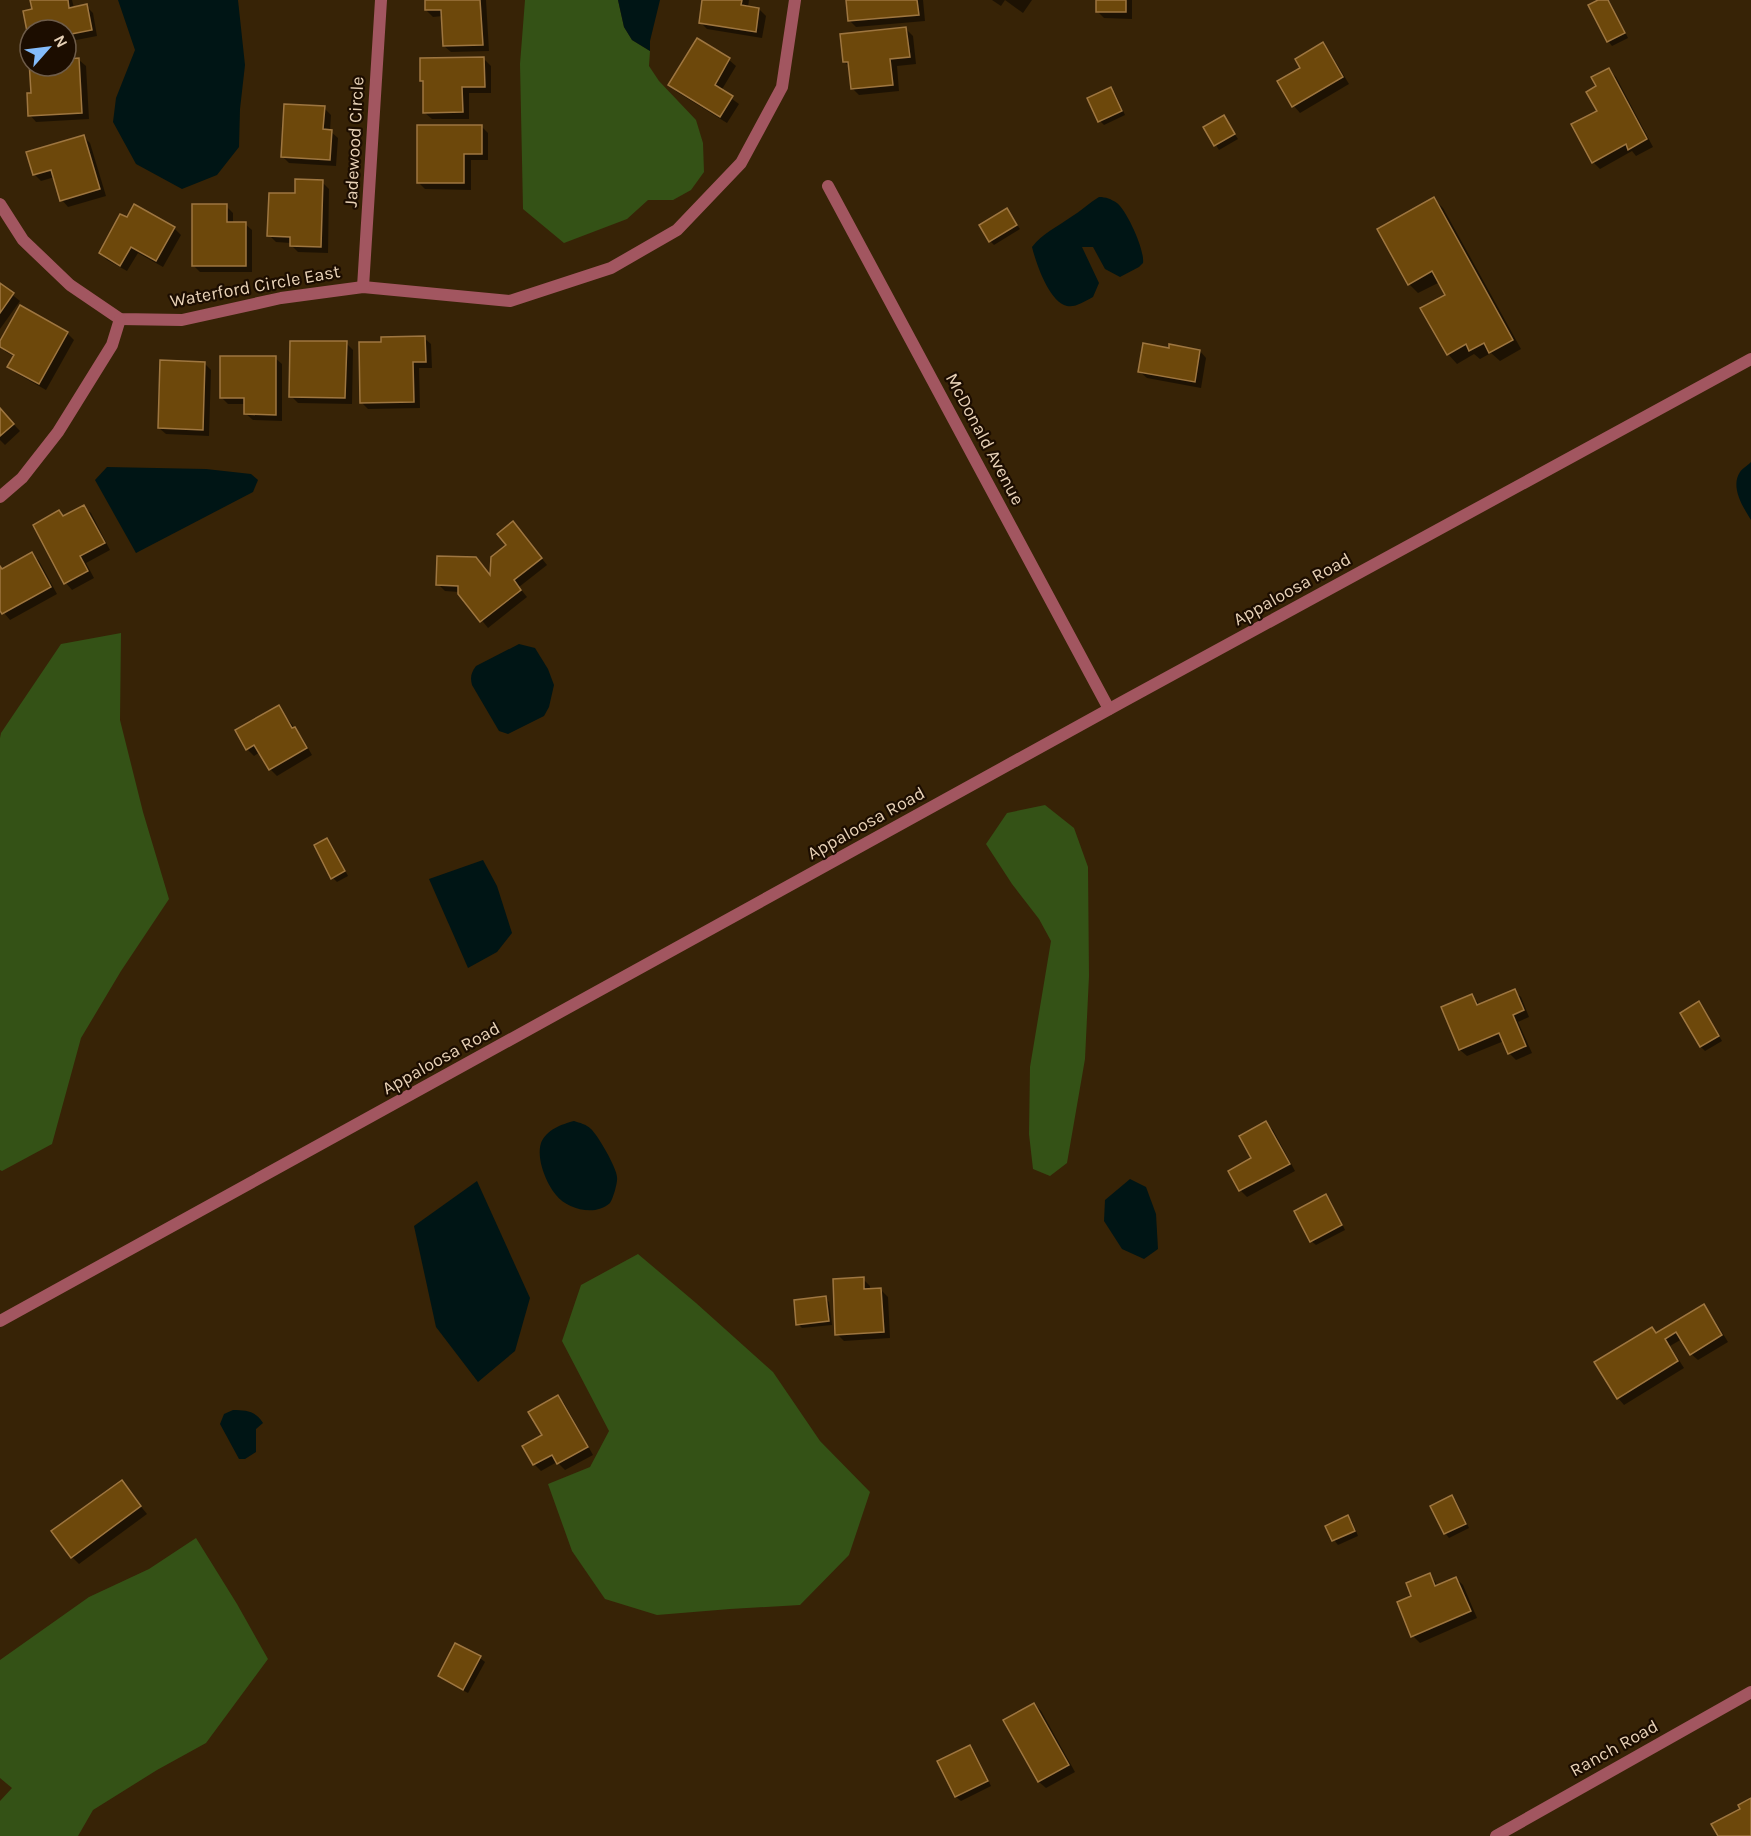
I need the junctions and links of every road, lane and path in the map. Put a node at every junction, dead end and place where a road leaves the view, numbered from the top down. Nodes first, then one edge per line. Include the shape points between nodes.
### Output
1 (381, 0) edge
2 (795, 0) edge
3 (828, 186) dead end
4 (0, 204) edge
5 (363, 286) junction
6 (120, 320) junction
7 (1751, 359) edge
8 (0, 497) edge
9 (1109, 709) junction
10 (0, 1321) edge
11 (1751, 1692) edge
12 (1496, 1836) edge

1 - 5 street, Jadewood Circle
2 - 5 street, Waterford Circle East via 782,87 741,163 677,230 611,268 510,301
3 - 9 street, McDonald Avenue
4 - 6 street via 23,240 62,278
5 - 6 street, Waterford Circle East via 281,298 182,320
6 - 8 street via 112,345 58,432 22,478
7 - 9 street, Appaloosa Road
9 - 10 street, Appaloosa Road
11 - 12 street, Ranch Road

